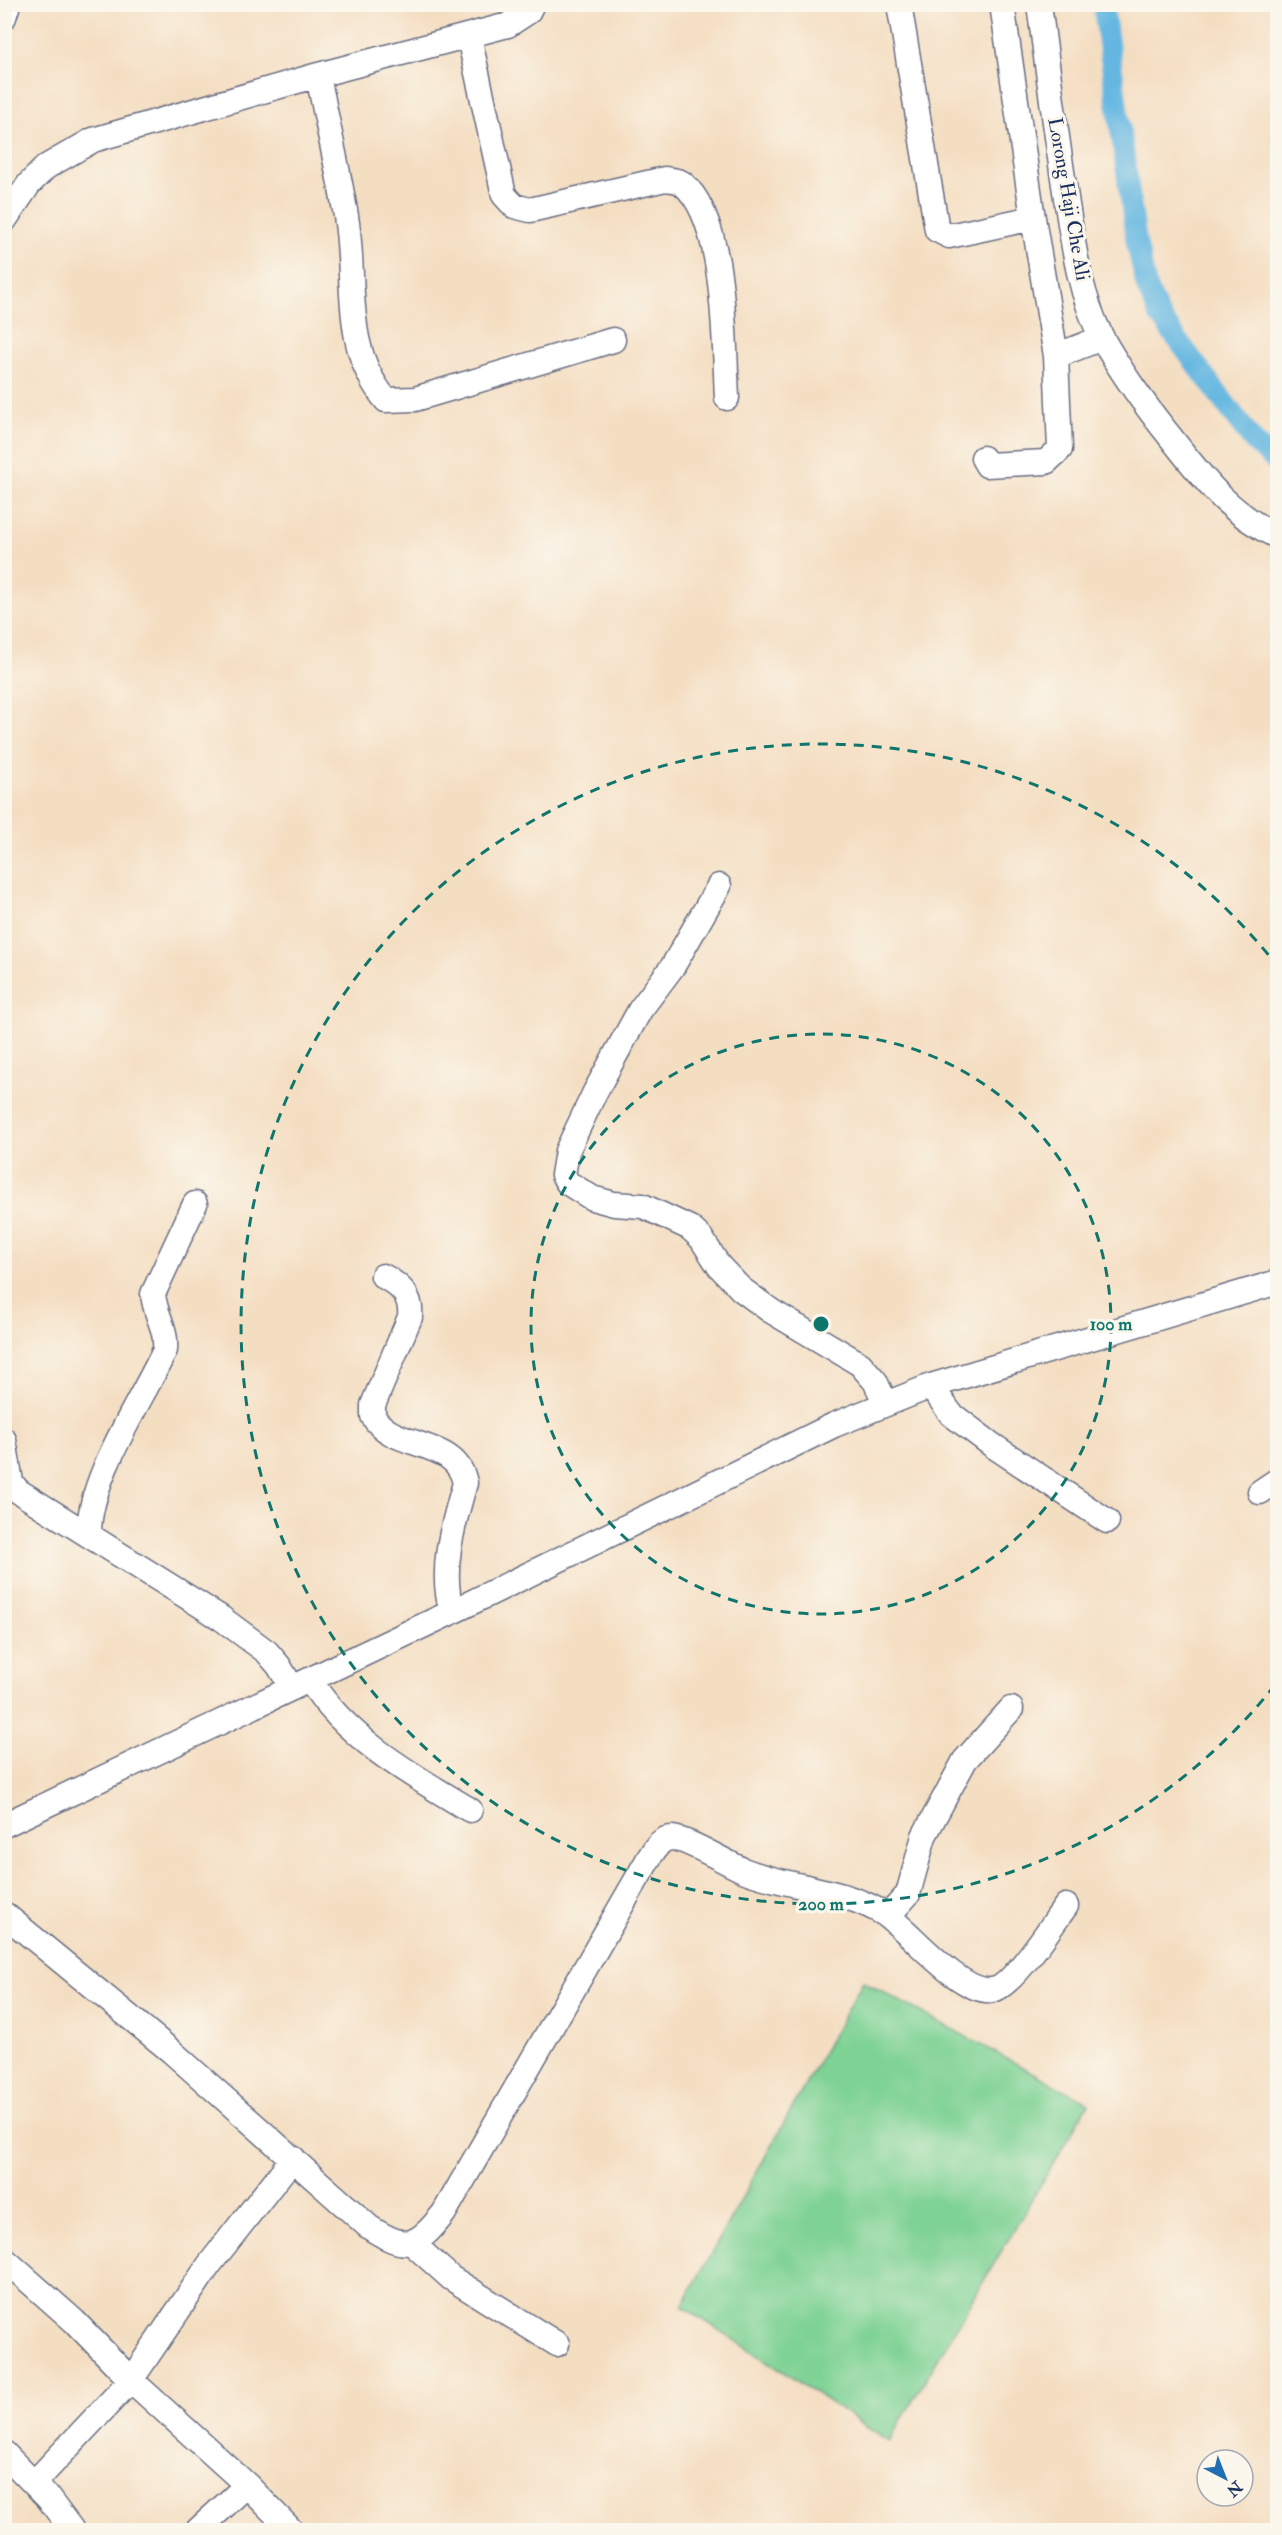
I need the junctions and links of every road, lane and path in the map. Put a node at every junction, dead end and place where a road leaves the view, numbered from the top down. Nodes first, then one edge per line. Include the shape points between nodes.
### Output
1 (8, 4) edge
2 (532, 4) edge
3 (899, 4) edge
4 (1002, 4) edge
5 (1039, 4) edge
6 (4, 17) edge
7 (469, 36) junction
8 (318, 75) junction
9 (1033, 218) junction
10 (4, 221) edge
11 (1102, 338) junction
12 (613, 340) dead end
13 (1056, 356) junction
14 (727, 398) dead end
15 (983, 458) dead end
16 (1278, 537) edge
17 (719, 886) dead end
18 (195, 1204) dead end
19 (383, 1276) dead end
20 (1278, 1282) edge
21 (931, 1386) junction
22 (886, 1404) junction
23 (4, 1440) edge
24 (1107, 1521) dead end
25 (89, 1534) junction
26 (452, 1612) junction
27 (301, 1684) junction
28 (1011, 1710) dead end
29 (470, 1810) dead end
30 (8, 1819) edge
31 (1066, 1906) dead end
32 (4, 1914) edge
33 (888, 1916) junction
34 (293, 2157) junction
35 (412, 2244) junction
36 (4, 2259) edge
37 (557, 2344) dead end
38 (131, 2380) junction
39 (4, 2453) edge
40 (34, 2483) junction
41 (248, 2485) junction
42 (72, 2530) edge
43 (198, 2530) edge
44 (291, 2530) edge

1 - 6 street
2 - 7 street via 528,12 508,25
3 - 9 street via 937,230 949,236
4 - 9 street
5 - 11 street, Lorong Haji Che Ali via 1072,237 1085,296
7 - 8 street
7 - 14 street via 504,195 514,206 530,210 664,179 681,182 690,192 706,221 717,256
8 - 10 street via 93,140 46,167
8 - 12 street via 346,217 355,336 361,360 386,400 415,399
9 - 13 street
11 - 13 street
11 - 16 street, Lorong Haji Che Ali via 1156,418 1228,507
13 - 15 street via 1060,449 1046,462 987,465
17 - 22 street via 673,966 640,1010 595,1092 567,1151 563,1175 568,1183 592,1198 643,1206 690,1228 741,1289 860,1364
18 - 25 street via 153,1294 154,1309 167,1334 165,1350 100,1479 89,1512
19 - 26 street via 397,1284 411,1306 410,1317 373,1405 373,1416 386,1430 437,1450 463,1472 465,1483 448,1557 447,1597
20 - 21 street
21 - 22 street
21 - 24 street via 951,1414
22 - 26 street via 834,1425
23 - 25 street via 11,1482 18,1491
25 - 27 street via 221,1618 267,1652
26 - 27 street
27 - 29 street via 373,1746
27 - 30 street
28 - 33 street via 965,1760 924,1836 908,1894
31 - 33 street via 1012,1977 995,1990 975,1987 956,1975
32 - 34 street
33 - 35 street via 858,1902 746,1871 673,1838 663,1840 444,2213 427,2234
34 - 35 street via 369,2227 400,2244
34 - 38 street via 209,2265
35 - 37 street via 451,2278
36 - 38 street via 74,2321
38 - 40 street
38 - 41 street
39 - 40 street
40 - 42 street
41 - 43 street
41 - 44 street

